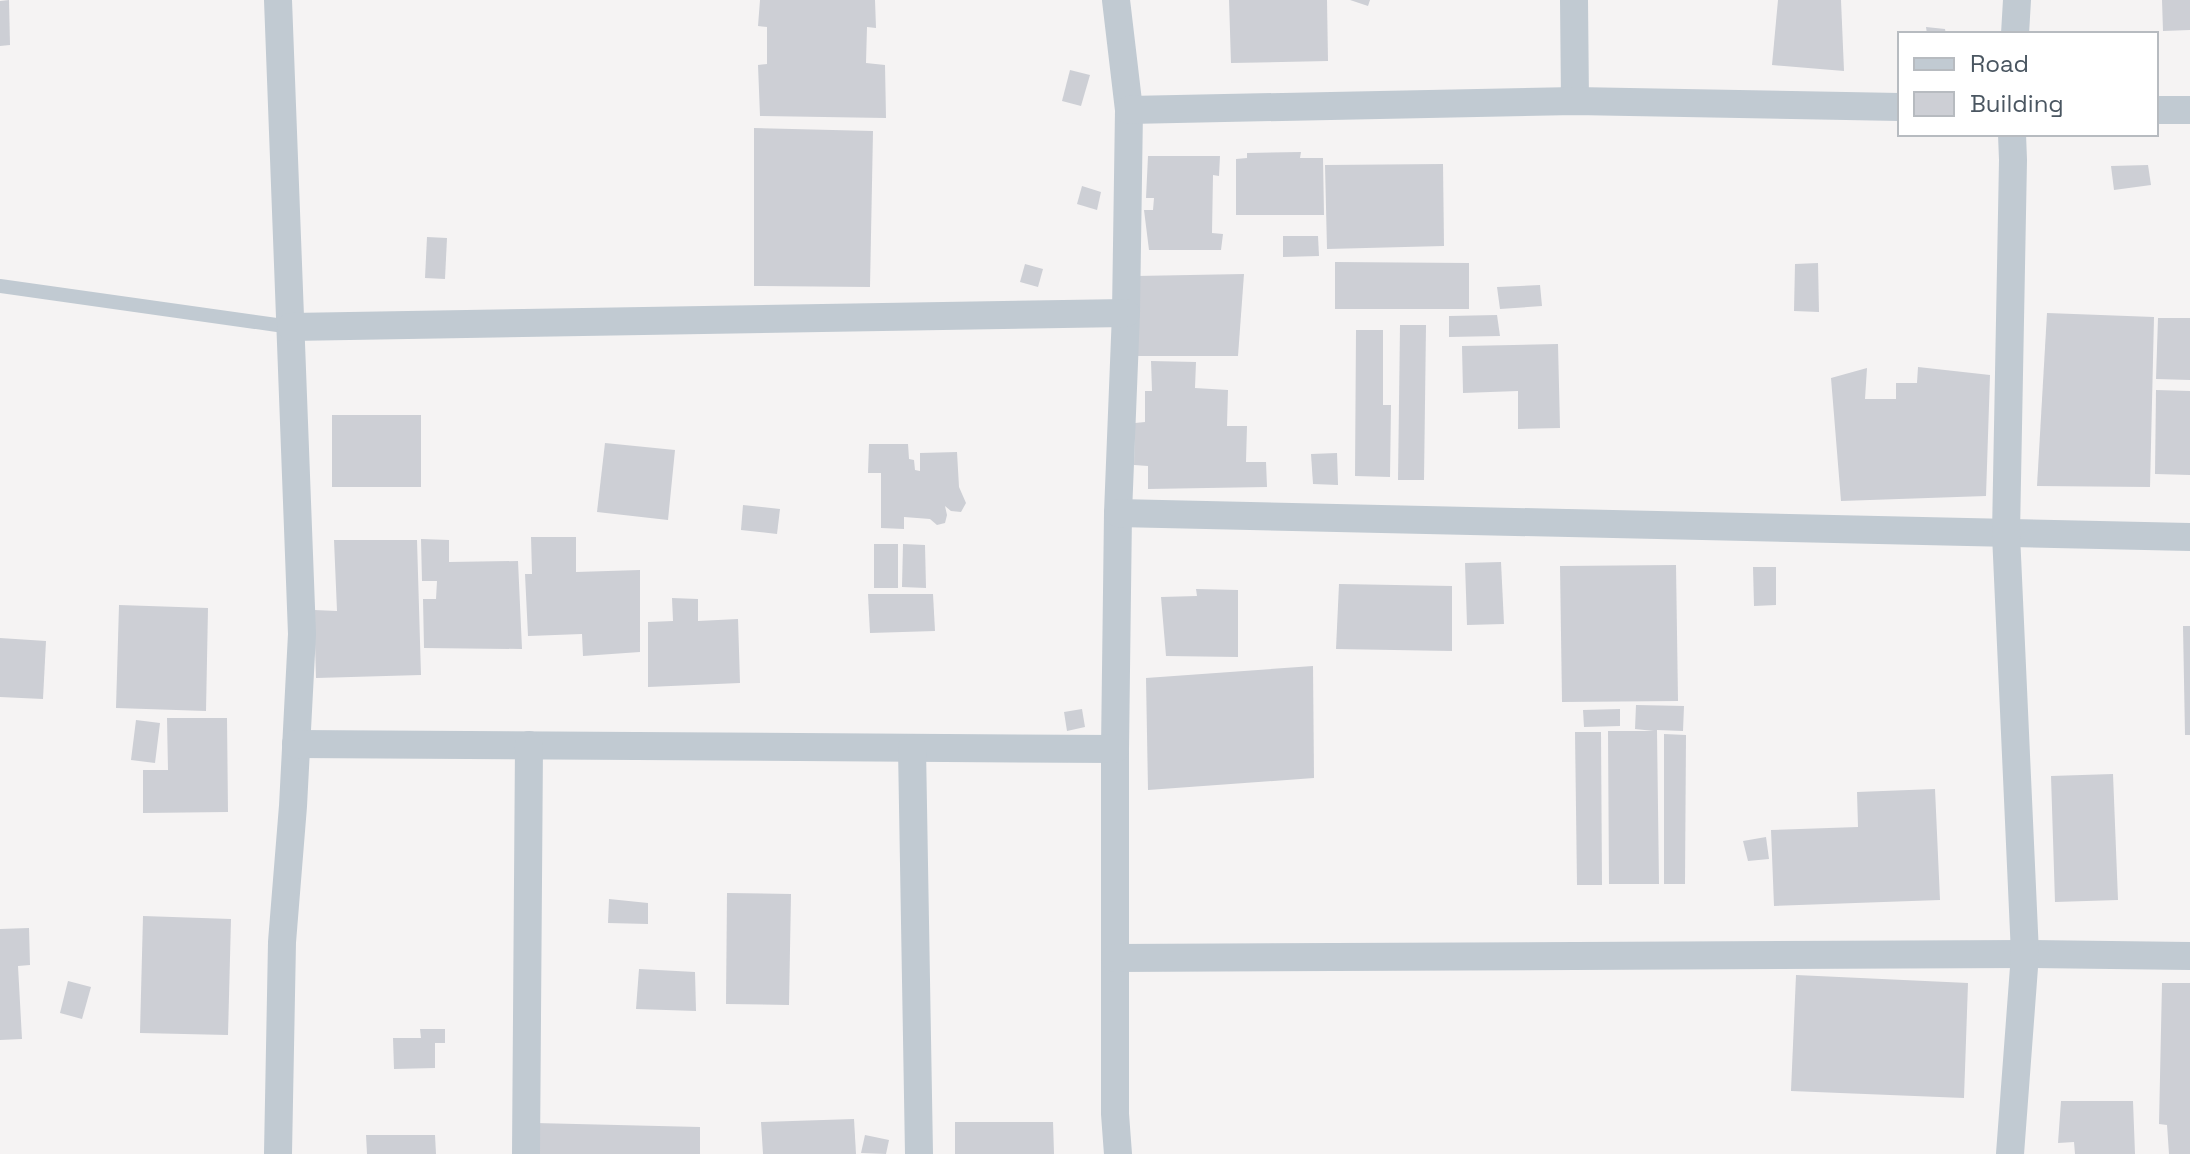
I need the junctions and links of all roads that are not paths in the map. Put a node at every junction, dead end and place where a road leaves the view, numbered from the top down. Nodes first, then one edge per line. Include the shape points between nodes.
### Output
1 (278, 0) edge
2 (1116, 0) edge
3 (1574, 0) edge
4 (2017, 0) edge
5 (2015, 32) edge
6 (1575, 101) junction
7 (1898, 107) edge
8 (1129, 110) junction
9 (2158, 110) edge
10 (2190, 110) edge
11 (2012, 136) edge
12 (0, 286) edge
13 (1126, 313) junction
14 (291, 327) junction
15 (1118, 513) junction
16 (2006, 534) junction
17 (2190, 537) edge
18 (296, 744) junction
19 (529, 745) junction
20 (912, 748) junction
21 (1115, 749) junction
22 (2025, 954) junction
23 (2190, 956) edge
24 (1115, 958) junction
25 (278, 1154) edge
26 (526, 1154) edge
27 (919, 1154) edge
28 (1118, 1154) edge
29 (2010, 1154) edge

1 - 14 street
2 - 8 street
3 - 6 street
4 - 5 street
6 - 7 street
6 - 8 street
8 - 13 street
9 - 10 street
11 - 16 street
12 - 14 lane
13 - 14 street
13 - 15 street
14 - 18 street via 302,634
15 - 16 street
15 - 21 street
16 - 17 street
16 - 22 street
18 - 19 street
18 - 25 street via 282,942
19 - 20 street
19 - 26 street
20 - 21 street
20 - 27 street
21 - 24 street
22 - 23 street
22 - 24 street
22 - 29 street
24 - 28 street

